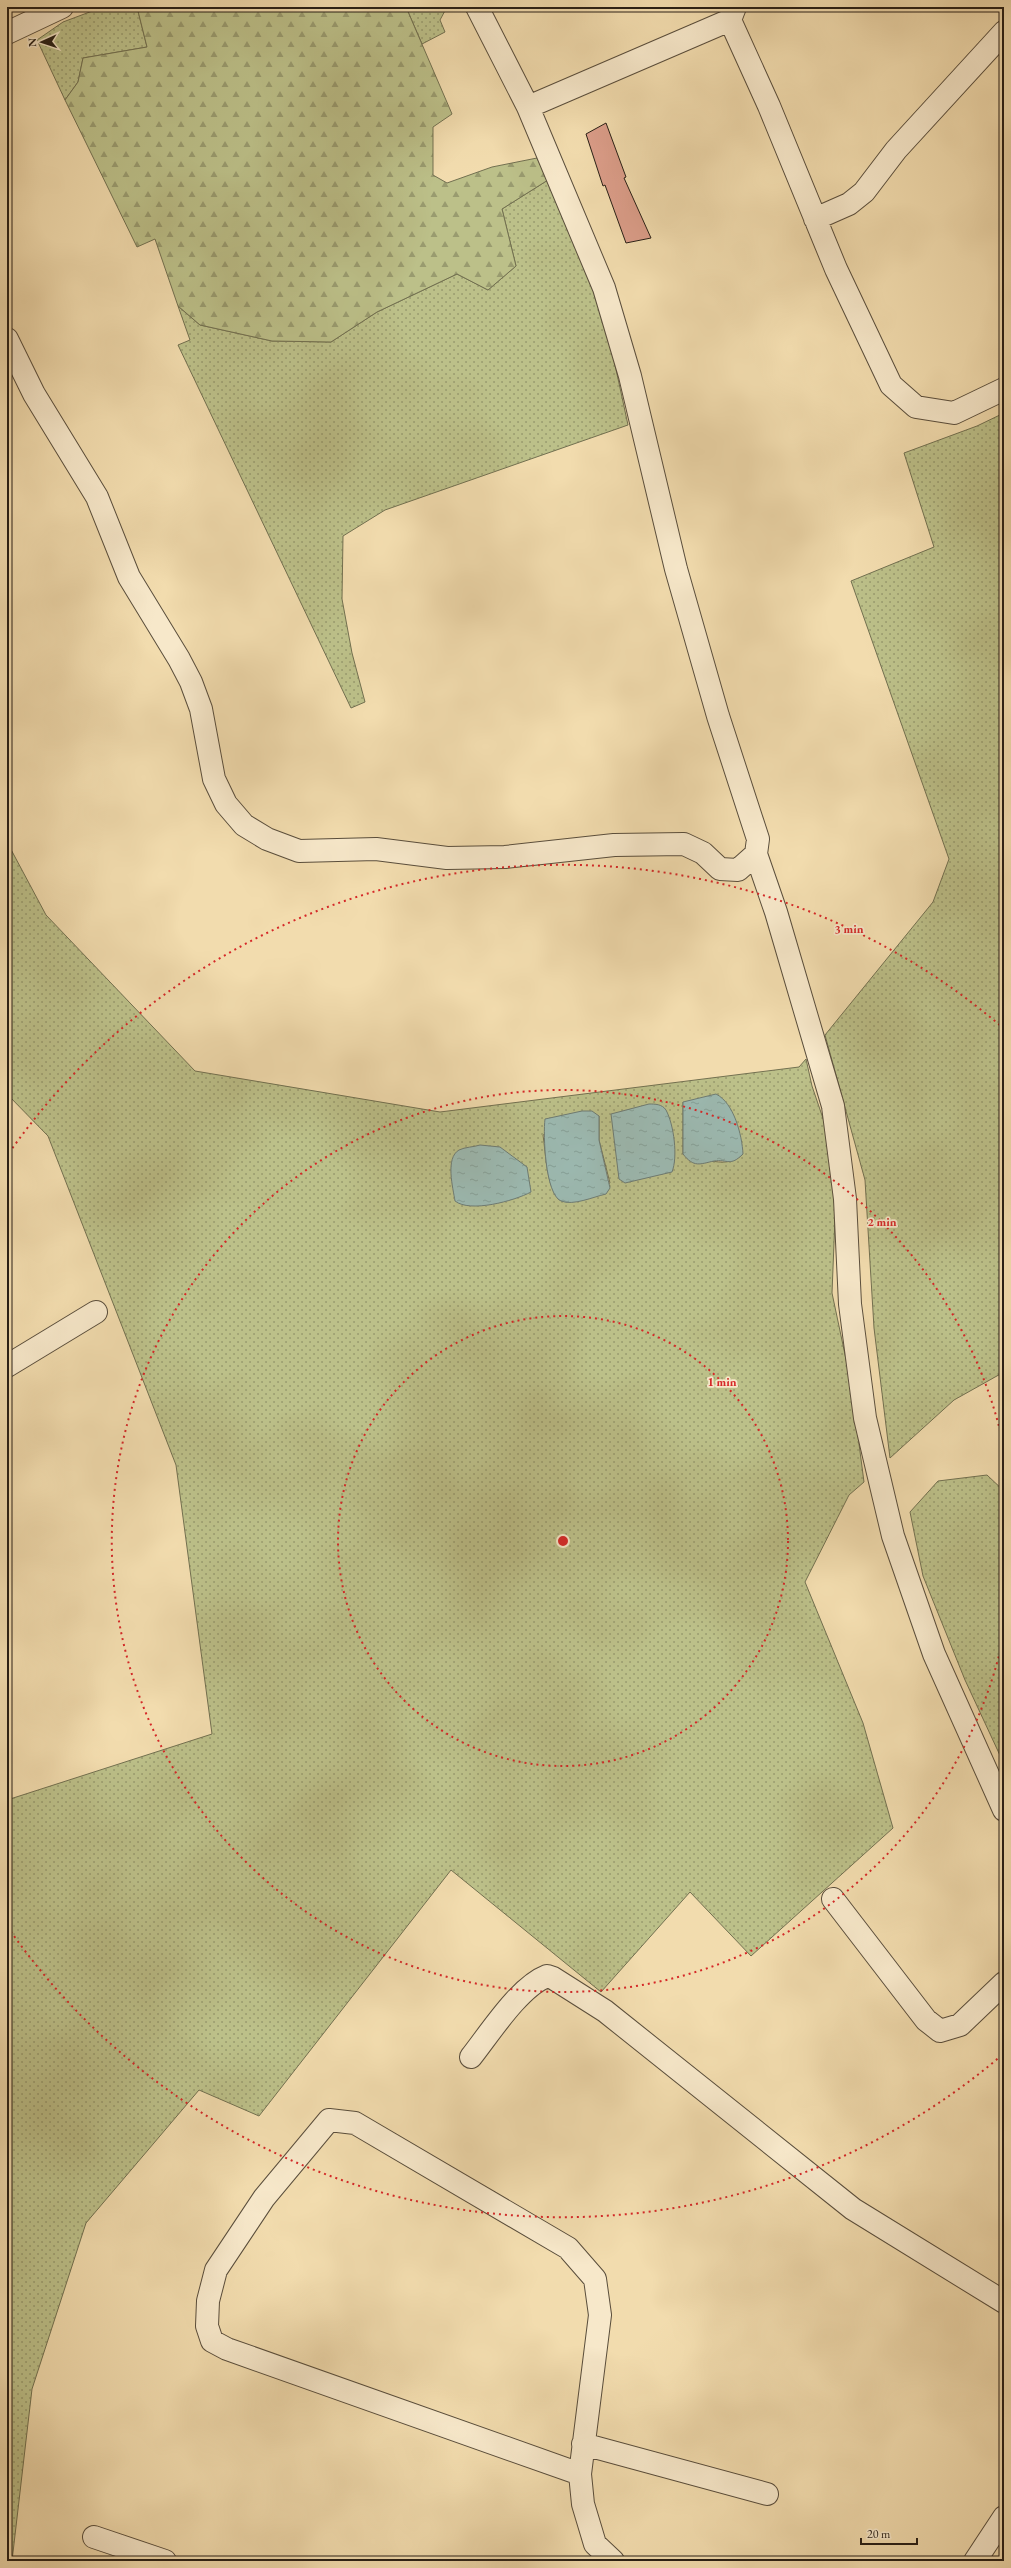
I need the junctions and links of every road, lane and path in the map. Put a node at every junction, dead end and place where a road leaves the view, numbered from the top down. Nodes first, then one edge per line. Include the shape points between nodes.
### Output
1 (62, 7) edge
2 (477, 7) edge
3 (733, 14) edge
4 (1004, 32) edge
5 (7, 33) edge
6 (528, 107) junction
7 (815, 219) junction
8 (7, 339) edge
9 (1004, 389) edge
10 (756, 854) junction
11 (96, 1312) dead end
12 (7, 1366) edge
13 (1004, 1810) edge
14 (833, 1899) dead end
15 (1004, 1983) edge
16 (471, 2057) dead end
17 (1004, 2302) edge
18 (583, 2444) junction
19 (580, 2474) junction
20 (767, 2494) dead end
21 (1004, 2517) edge
22 (94, 2537) dead end
23 (165, 2561) edge
24 (613, 2561) edge
25 (975, 2561) edge

1 - 5 street
2 - 6 street
3 - 6 street
3 - 7 street
4 - 7 street via 896,150 864,192 849,204
6 - 10 street via 604,288 630,376 676,569 718,716 758,839
7 - 9 street via 891,385 916,407 954,413
8 - 10 street via 34,394 97,497 129,577 191,682 201,709 214,779 226,804 244,825 267,839 298,851 376,849 447,858 476,858 614,845 684,844 703,853 720,869 738,870
10 - 13 street via 774,905 833,1106 845,1198 850,1304 865,1418 893,1536 934,1654
11 - 12 street
14 - 15 street via 926,2020 940,2031 960,2025
16 - 17 street via 514,2003 534,1983 547,1976 553,1978 605,2011 853,2209
18 - 19 street
18 - 19 street via 600,2315 595,2279 568,2248 355,2123 329,2120 264,2198 216,2270 208,2301 207,2326 212,2341 227,2349
18 - 20 street
19 - 24 street via 583,2504 595,2544
21 - 25 street
22 - 23 street

